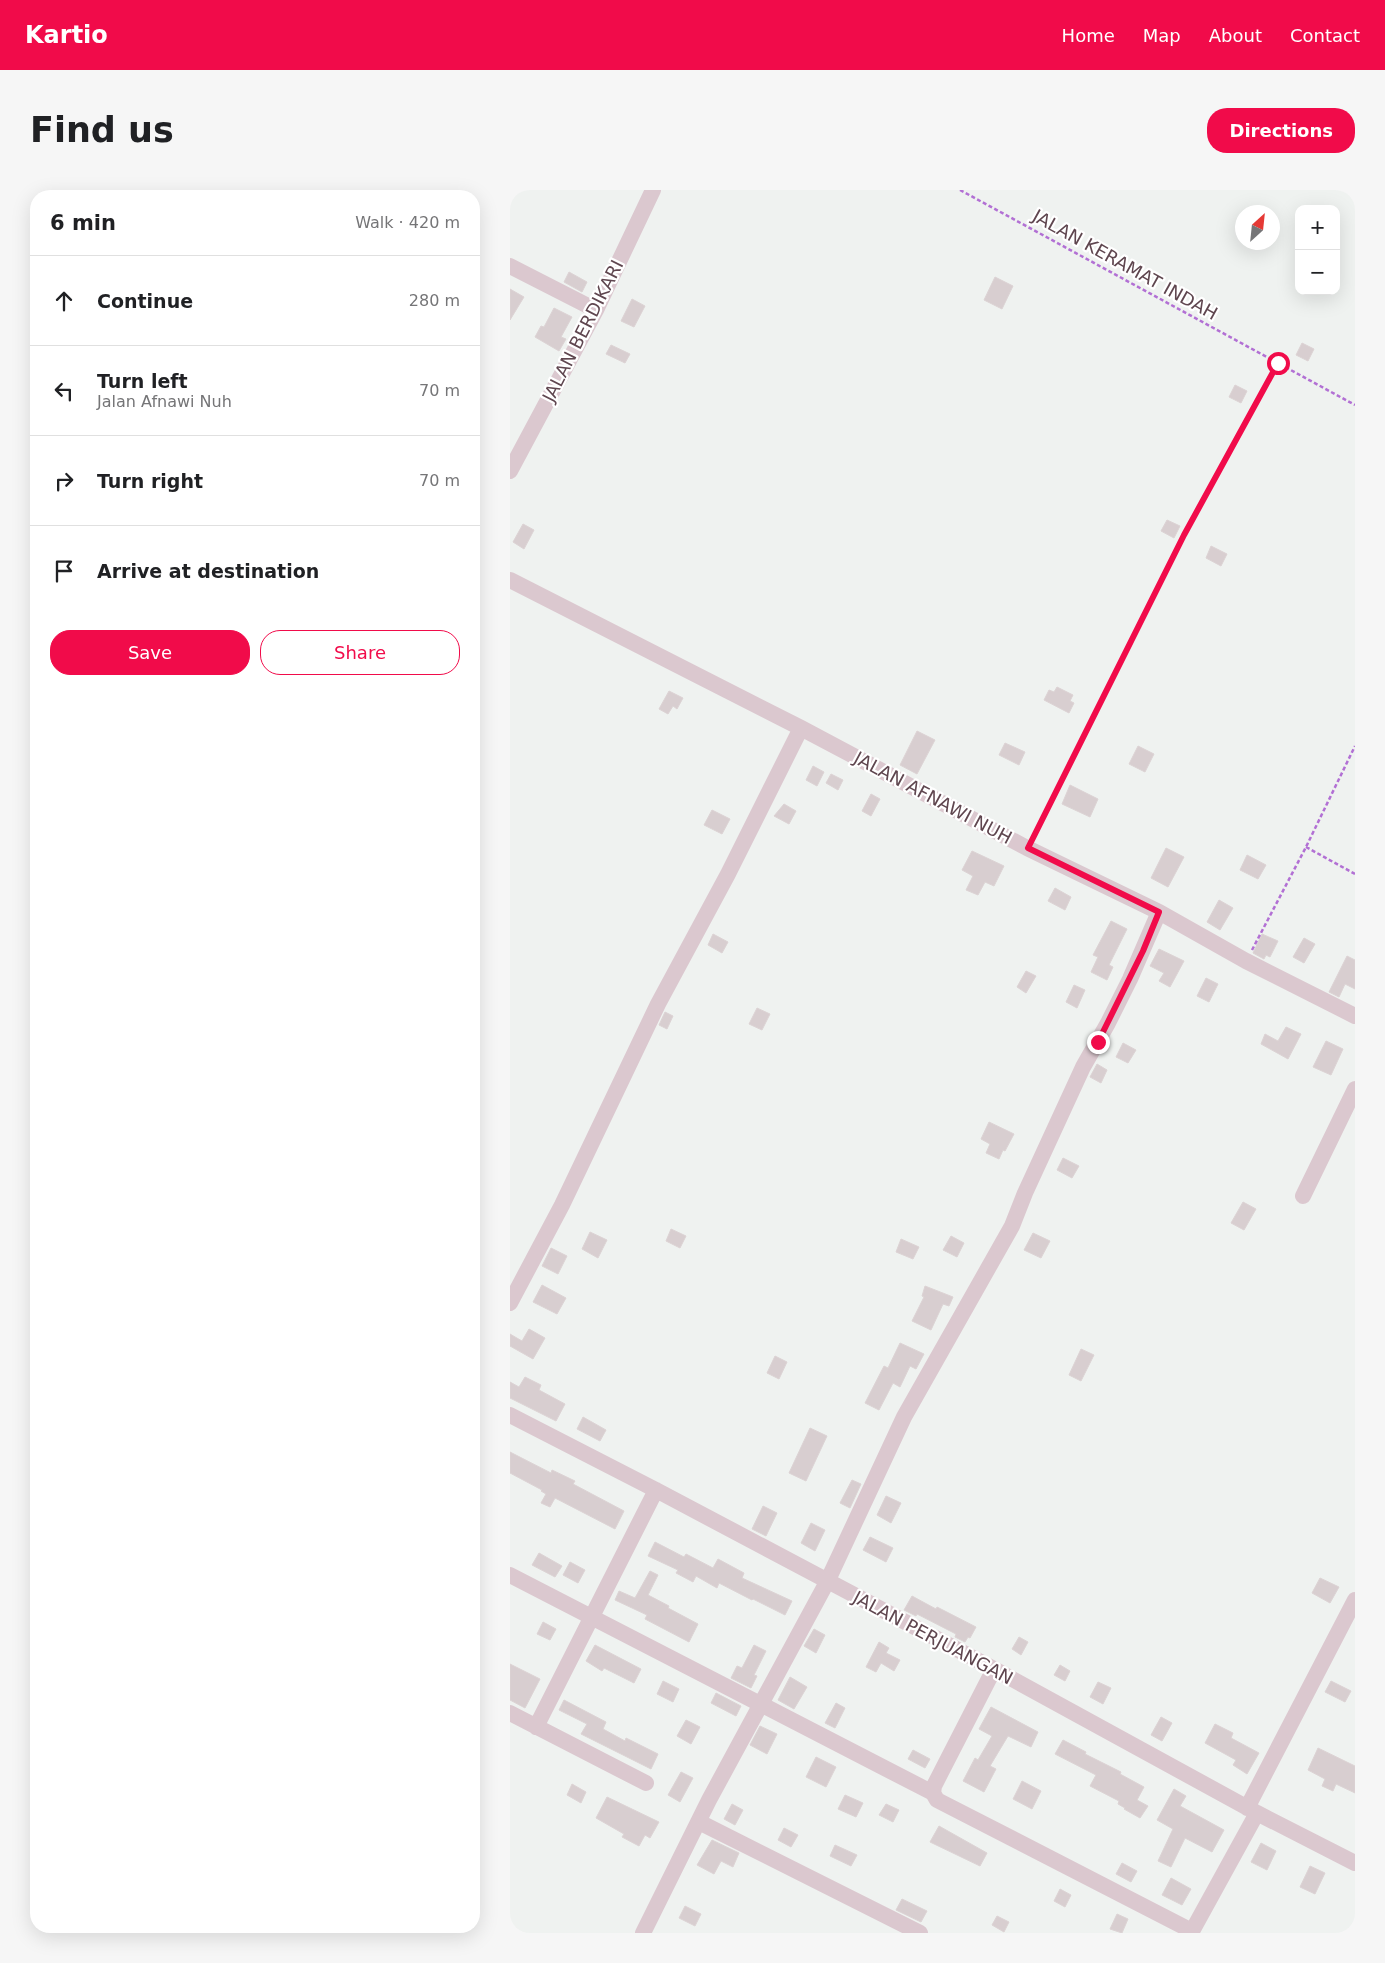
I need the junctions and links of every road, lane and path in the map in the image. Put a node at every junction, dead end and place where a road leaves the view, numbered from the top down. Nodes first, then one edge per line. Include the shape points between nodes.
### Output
1 (653, 190) edge
2 (960, 190) edge
3 (510, 266) edge
4 (596, 310) junction
5 (1278, 363) junction
6 (1355, 405) edge
7 (510, 471) edge
8 (510, 580) edge
9 (801, 728) junction
10 (1355, 746) edge
11 (1306, 847) junction
12 (1028, 848) junction
13 (1355, 874) edge
14 (1159, 912) junction
15 (1246, 962) junction
16 (1355, 1016) edge
17 (1355, 1089) edge
18 (1303, 1196) dead end
19 (510, 1302) edge
20 (510, 1415) edge
21 (656, 1490) junction
22 (510, 1575) edge
23 (827, 1582) junction
24 (1355, 1600) edge
25 (591, 1617) junction
26 (994, 1669) junction
27 (761, 1704) junction
28 (510, 1714) edge
29 (536, 1727) junction
30 (646, 1783) dead end
31 (933, 1793) junction
32 (1252, 1811) junction
33 (699, 1822) junction
34 (1355, 1863) edge
35 (1191, 1932) edge
36 (643, 1933) edge
37 (920, 1933) edge

1 - 4 street, JALAN BERDIKARI
2 - 5 path, JALAN KERAMAT INDAH
3 - 4 street
4 - 7 street, JALAN BERDIKARI
5 - 6 path, JALAN KERAMAT INDAH
5 - 12 path via 1184,535
8 - 9 street, JALAN AFNAWI NUH
9 - 12 street, JALAN AFNAWI NUH
9 - 19 street via 658,1004 562,1205
10 - 11 path
11 - 13 path
11 - 15 path
12 - 14 street, JALAN AFNAWI NUH
14 - 15 street, JALAN AFNAWI NUH
14 - 23 street via 1125,988 1083,1067 1012,1226 904,1417
15 - 16 street, JALAN AFNAWI NUH
17 - 18 street
20 - 21 street, JALAN PERJUANGAN
21 - 23 street, JALAN PERJUANGAN
21 - 25 street
22 - 25 street
23 - 26 street, JALAN PERJUANGAN
23 - 27 street
24 - 32 street
25 - 27 street
25 - 29 street
26 - 31 street
26 - 32 street, JALAN PERJUANGAN
27 - 31 street
27 - 33 street
28 - 29 street
29 - 30 street
31 - 35 street via 937,1800
32 - 34 street, JALAN PERJUANGAN
32 - 35 street
33 - 36 street
33 - 37 street

